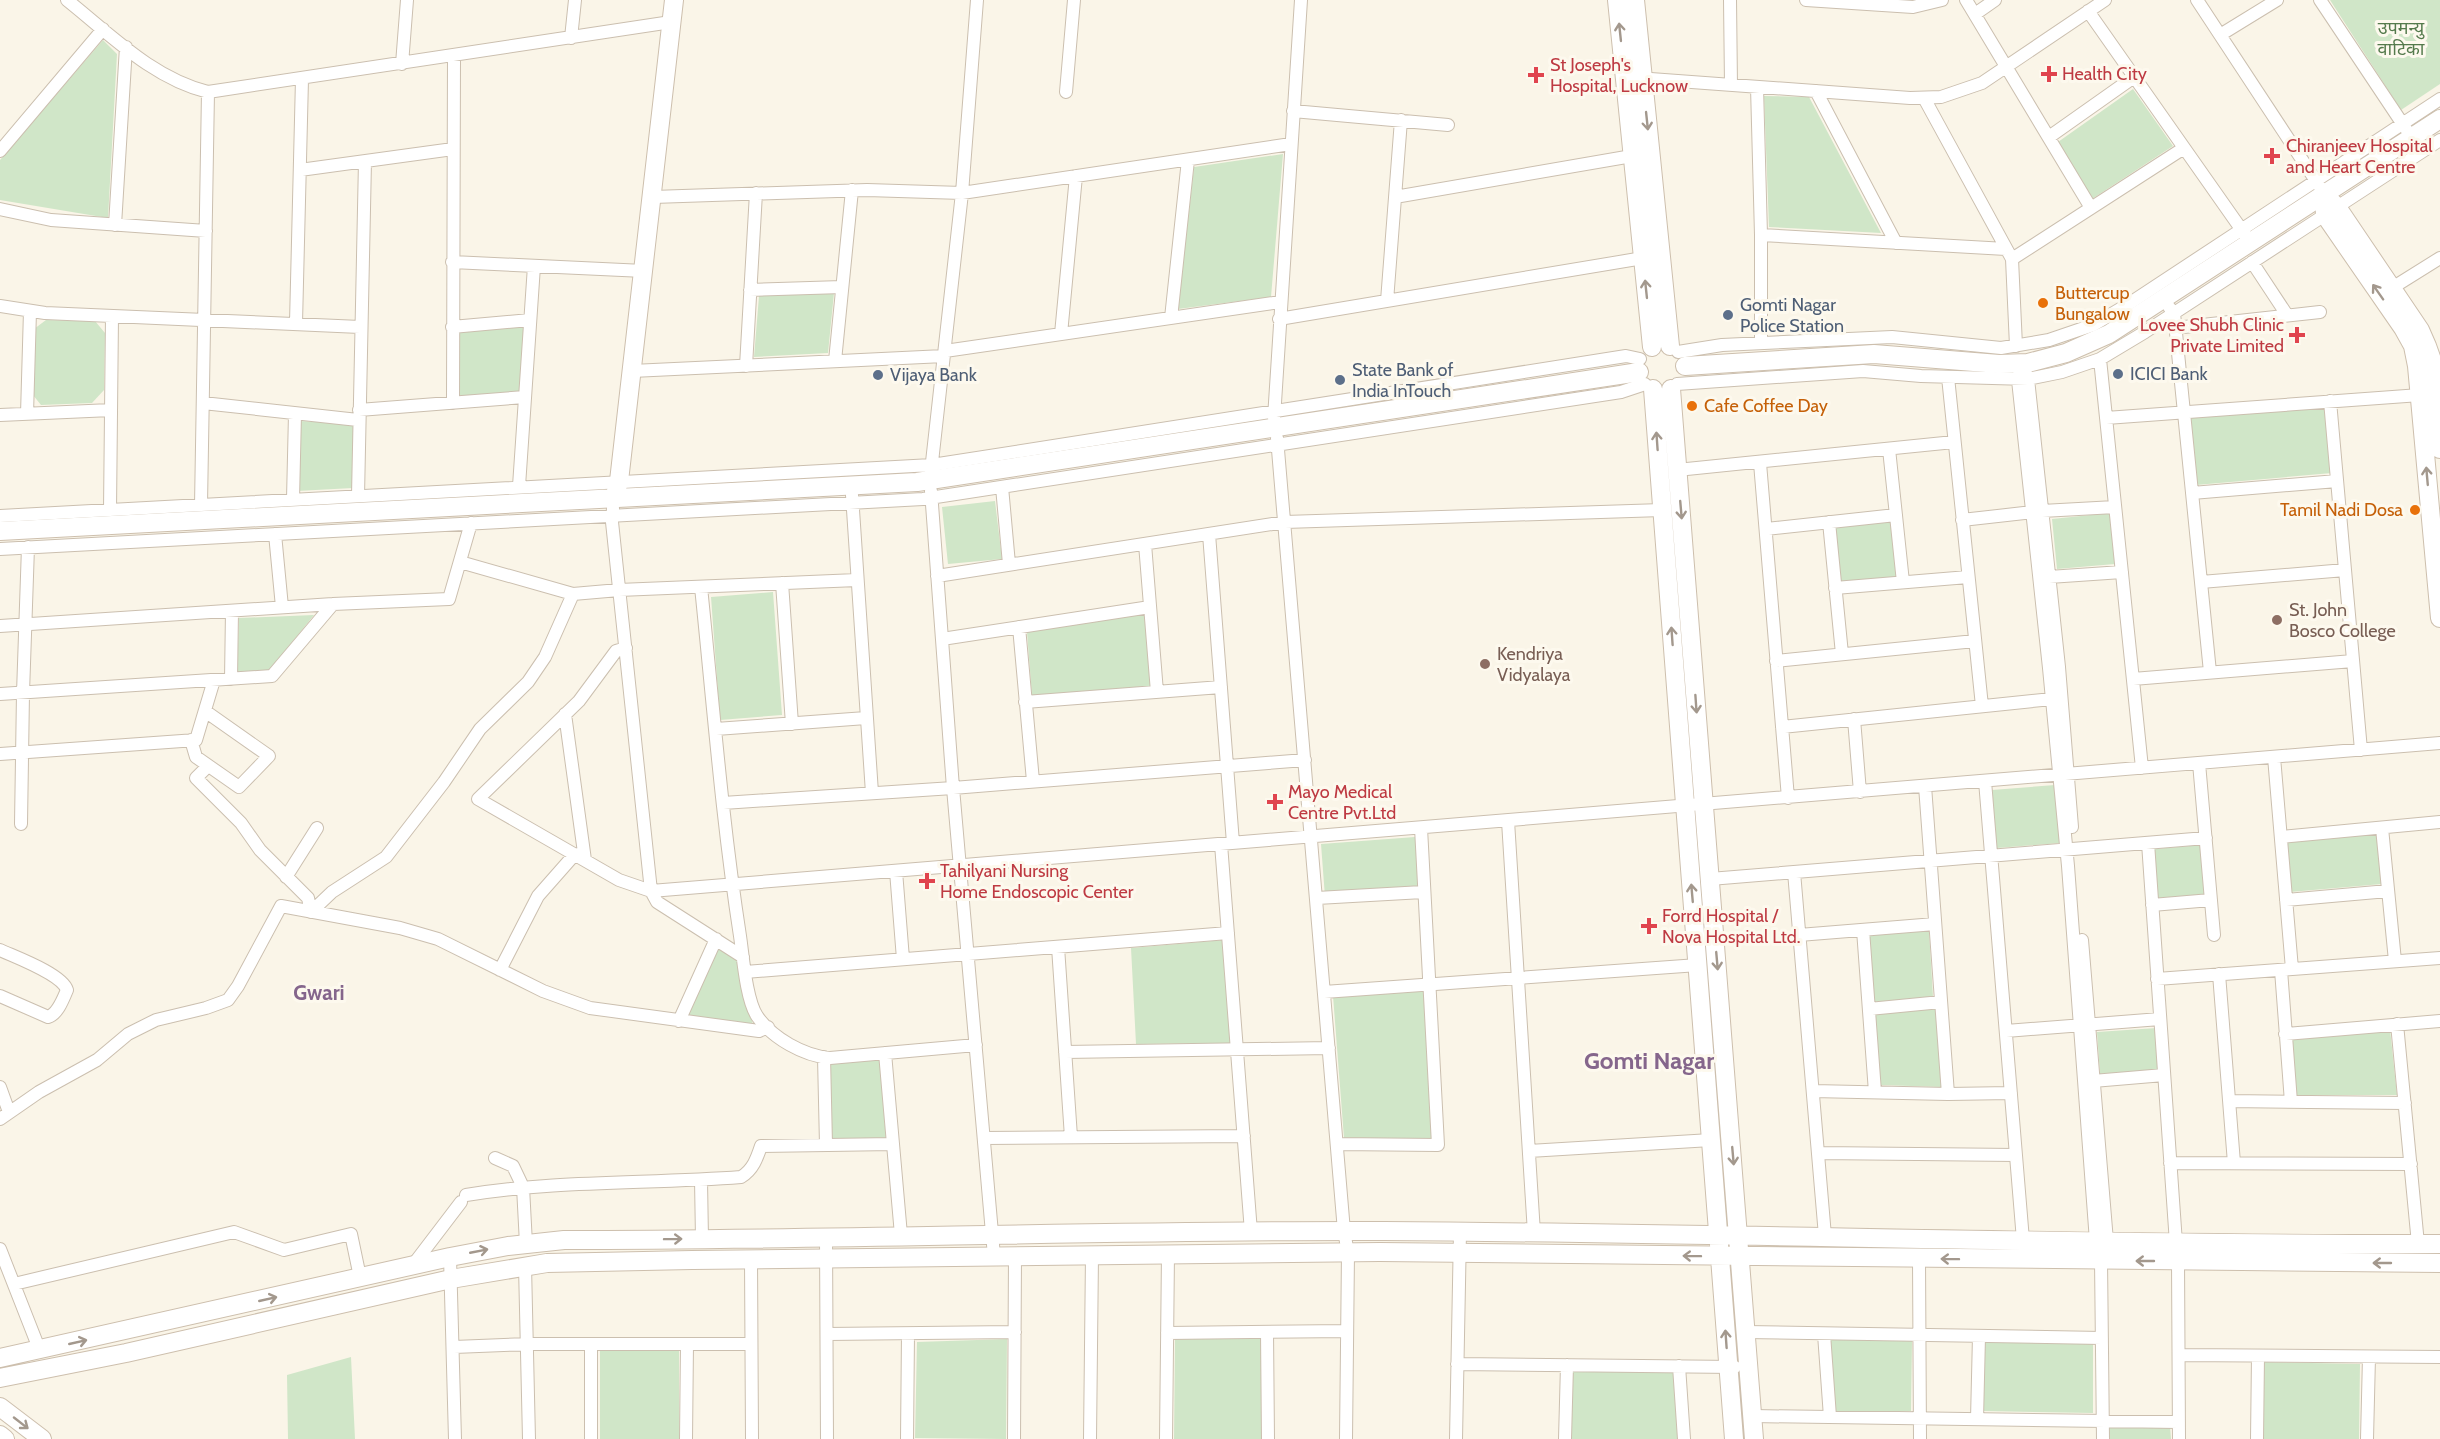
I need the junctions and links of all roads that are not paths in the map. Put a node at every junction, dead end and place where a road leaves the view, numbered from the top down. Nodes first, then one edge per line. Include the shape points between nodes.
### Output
1 (67, 0) edge
2 (407, 0) edge
3 (575, 0) edge
4 (664, 0) edge
5 (674, 0) edge
6 (977, 0) edge
7 (1074, 0) edge
8 (1301, 0) edge
9 (1617, 0) edge
10 (1635, 0) edge
11 (1730, 0) edge
12 (1806, 0) edge
13 (1942, 0) edge
14 (1966, 0) edge
15 (1995, 0) edge
16 (2105, 0) edge
17 (2197, 0) edge
18 (2277, 0) edge
19 (2320, 0) edge
20 (2088, 11) junction
21 (1975, 14) junction
22 (667, 23) junction
23 (103, 29) junction
24 (2220, 35) junction
25 (571, 38) junction
26 (126, 47) junction
27 (454, 56) junction
28 (402, 64) junction
29 (2007, 66) junction
30 (2134, 77) junction
31 (1624, 78) junction
32 (1643, 78) junction
33 (302, 79) junction
34 (1731, 85) junction
35 (1756, 87) junction
36 (1816, 91) junction
37 (208, 92) junction
38 (1066, 92) dead end
39 (1924, 98) junction
40 (2440, 99) edge
41 (1293, 111) junction
42 (1401, 120) junction
43 (2440, 120) edge
44 (1448, 125) dead end
45 (2407, 131) junction
46 (2049, 137) junction
47 (2440, 140) edge
48 (1291, 144) junction
49 (2184, 148) junction
50 (453, 149) junction
51 (0, 151) edge
52 (1632, 156) junction
53 (1188, 159) junction
54 (365, 161) junction
55 (300, 170) junction
56 (1076, 176) junction
57 (852, 190) junction
58 (756, 193) junction
59 (962, 193) junction
60 (653, 197) junction
61 (1395, 197) junction
62 (2325, 199) junction
63 (2091, 208) junction
64 (0, 209) edge
65 (115, 225) junction
66 (206, 231) junction
67 (1761, 235) junction
68 (2246, 236) junction
69 (1896, 243) junction
70 (2009, 254) junction
71 (1643, 258) junction
72 (2440, 258) edge
73 (452, 262) junction
74 (2252, 262) junction
75 (534, 266) junction
76 (639, 271) junction
77 (842, 287) junction
78 (2392, 288) junction
79 (750, 290) junction
80 (1387, 301) junction
81 (1280, 302) junction
82 (0, 306) edge
83 (2168, 306) junction
84 (30, 311) junction
85 (2320, 312) dead end
86 (111, 315) junction
87 (2287, 315) junction
88 (204, 318) junction
89 (1171, 318) junction
90 (1279, 319) junction
91 (530, 320) junction
92 (296, 323) junction
93 (360, 327) junction
94 (452, 327) junction
95 (2175, 328) junction
96 (1061, 334) junction
97 (1761, 343) junction
98 (945, 353) junction
99 (2100, 359) junction
100 (834, 362) junction
101 (2024, 362) junction
102 (746, 366) junction
103 (1661, 369) junction
104 (632, 371) junction
105 (1948, 377) junction
106 (2420, 395) junction
107 (525, 398) junction
108 (2330, 401) junction
109 (203, 403) junction
110 (453, 403) junction
111 (111, 410) junction
112 (2184, 412) junction
113 (27, 414) junction
114 (295, 414) junction
115 (358, 415) junction
116 (0, 416) edge
117 (2106, 418) junction
118 (1275, 428) junction
119 (1954, 442) junction
120 (2440, 448) edge
121 (1889, 449) junction
122 (1760, 463) junction
123 (1677, 470) junction
124 (931, 481) junction
125 (2337, 481) junction
126 (519, 486) junction
127 (1002, 487) junction
128 (2192, 493) junction
129 (613, 494) junction
130 (852, 494) junction
131 (358, 496) junction
132 (293, 499) junction
133 (201, 505) junction
134 (2115, 507) junction
135 (110, 510) junction
136 (1662, 510) junction
137 (2037, 512) junction
138 (1896, 515) junction
139 (0, 516) edge
140 (1962, 520) junction
141 (1285, 522) junction
142 (1829, 522) junction
143 (2436, 522) edge
144 (471, 523) junction
145 (1766, 529) junction
146 (0, 531) edge
147 (275, 534) junction
148 (1209, 534) junction
149 (1145, 544) junction
150 (28, 547) junction
151 (0, 549) edge
152 (460, 562) junction
153 (1010, 564) junction
154 (2345, 570) junction
155 (2122, 572) junction
156 (937, 576) junction
157 (1968, 577) junction
158 (2049, 577) junction
159 (856, 580) junction
160 (1903, 582) junction
161 (2201, 582) junction
162 (782, 584) junction
163 (701, 586) junction
164 (1835, 588) junction
165 (619, 590) junction
166 (573, 594) junction
167 (2439, 595) edge
168 (333, 604) junction
169 (1150, 606) junction
170 (282, 607) junction
171 (232, 611) junction
172 (2440, 618) edge
173 (25, 624) junction
174 (0, 626) edge
175 (1019, 627) junction
176 (942, 639) junction
177 (1975, 641) junction
178 (626, 648) junction
179 (1842, 654) junction
180 (1776, 661) junction
181 (2353, 661) junction
182 (2211, 672) junction
183 (231, 679) junction
184 (2133, 679) junction
185 (214, 680) junction
186 (1221, 687) junction
187 (1157, 692) junction
188 (23, 693) junction
189 (0, 694) edge
190 (2052, 699) junction
191 (1025, 702) junction
192 (1982, 706) junction
193 (205, 711) junction
194 (565, 714) junction
195 (866, 718) junction
196 (1854, 720) junction
197 (792, 724) junction
198 (1782, 727) junction
199 (716, 729) junction
200 (192, 740) junction
201 (2440, 743) edge
202 (2361, 750) junction
203 (23, 752) junction
204 (0, 754) edge
205 (2274, 757) junction
206 (1305, 760) junction
207 (2199, 764) junction
208 (208, 766) junction
209 (1227, 766) junction
210 (2142, 768) junction
211 (2064, 775) junction
212 (1986, 781) junction
213 (1033, 782) junction
214 (1925, 786) junction
215 (953, 788) junction
216 (1860, 792) junction
217 (872, 793) junction
218 (1788, 798) junction
219 (723, 803) junction
220 (1704, 805) junction
221 (1685, 806) junction
222 (1508, 821) junction
223 (2440, 822) edge
224 (21, 824) dead end
225 (317, 828) dead end
226 (1421, 828) junction
227 (2382, 828) junction
228 (1312, 837) junction
229 (2281, 837) junction
230 (2206, 838) junction
231 (2148, 843) junction
232 (1227, 844) junction
233 (2070, 850) junction
234 (1992, 856) junction
235 (580, 857) junction
236 (1930, 861) junction
237 (960, 866) junction
238 (896, 871) junction
239 (1794, 872) junction
240 (286, 877) junction
241 (1710, 879) junction
242 (732, 885) junction
243 (651, 891) junction
244 (2388, 891) junction
245 (1423, 892) junction
246 (1317, 898) junction
247 (2211, 900) junction
248 (2286, 900) junction
249 (2152, 905) junction
250 (311, 912) junction
251 (1935, 924) junction
252 (1863, 930) junction
253 (1228, 933) junction
254 (1799, 935) junction
255 (2214, 935) dead end
256 (716, 939) junction
257 (1058, 947) junction
258 (0, 950) edge
259 (968, 954) junction
260 (743, 957) junction
261 (2440, 958) edge
262 (903, 960) junction
263 (2396, 961) junction
264 (1698, 965) junction
265 (2286, 969) junction
266 (501, 970) junction
267 (745, 972) junction
268 (2219, 974) junction
269 (1518, 978) junction
270 (2157, 979) junction
271 (1430, 984) junction
272 (1324, 992) junction
273 (0, 996) edge
274 (1941, 1002) junction
275 (1869, 1009) junction
276 (2160, 1019) junction
277 (679, 1021) junction
278 (2440, 1021) edge
279 (2397, 1024) junction
280 (2084, 1026) junction
281 (768, 1027) junction
282 (2006, 1031) junction
283 (2285, 1034) junction
284 (976, 1045) junction
285 (1329, 1048) junction
286 (1237, 1050) junction
287 (1065, 1052) junction
288 (885, 1053) junction
289 (824, 1057) junction
290 (2164, 1075) junction
291 (2093, 1081) junction
292 (0, 1087) edge
293 (1813, 1090) junction
294 (1875, 1092) junction
295 (2011, 1092) junction
296 (1948, 1094) junction
297 (2229, 1101) junction
298 (2290, 1102) junction
299 (2405, 1102) junction
300 (5, 1115) edge
301 (1244, 1136) junction
302 (1071, 1137) junction
303 (984, 1138) junction
304 (1711, 1140) junction
305 (893, 1144) junction
306 (1337, 1144) junction
307 (826, 1145) junction
308 (1529, 1151) junction
309 (1818, 1153) junction
310 (2016, 1155) junction
311 (495, 1158) dead end
312 (2170, 1163) junction
313 (2234, 1163) junction
314 (2411, 1164) junction
315 (700, 1180) junction
316 (523, 1187) junction
317 (1344, 1231) junction
318 (1251, 1232) junction
319 (1460, 1232) junction
320 (1534, 1233) junction
321 (992, 1234) junction
322 (901, 1235) junction
323 (1719, 1235) junction
324 (1739, 1235) junction
325 (1825, 1236) junction
326 (826, 1237) junction
327 (702, 1239) junction
328 (2023, 1240) junction
329 (2101, 1241) junction
330 (2176, 1243) junction
331 (526, 1244) junction
332 (2418, 1244) junction
333 (2440, 1244) edge
334 (0, 1250) edge
335 (1347, 1253) junction
336 (1459, 1253) junction
337 (1168, 1254) junction
338 (1092, 1255) junction
339 (994, 1256) junction
340 (1015, 1256) junction
341 (450, 1257) junction
342 (1720, 1257) junction
343 (1741, 1257) junction
344 (826, 1258) junction
345 (751, 1259) junction
346 (1918, 1259) junction
347 (2101, 1260) junction
348 (2178, 1261) junction
349 (2440, 1263) edge
350 (413, 1265) junction
351 (525, 1266) junction
352 (360, 1277) junction
353 (451, 1279) junction
354 (14, 1284) junction
355 (1347, 1331) junction
356 (1015, 1332) junction
357 (1267, 1332) junction
358 (1746, 1332) junction
359 (1167, 1333) junction
360 (827, 1334) junction
361 (908, 1334) junction
362 (1824, 1334) junction
363 (1919, 1335) junction
364 (1979, 1336) junction
365 (2102, 1338) junction
366 (528, 1344) junction
367 (591, 1344) junction
368 (687, 1344) junction
369 (752, 1344) junction
370 (454, 1347) junction
371 (40, 1351) junction
372 (2179, 1355) junction
373 (2258, 1356) junction
374 (2369, 1357) junction
375 (2440, 1357) edge
376 (0, 1358) edge
377 (1457, 1365) junction
378 (1567, 1365) junction
379 (1679, 1366) junction
380 (1729, 1367) junction
381 (1749, 1367) junction
382 (0, 1378) edge
383 (0, 1407) edge
384 (1753, 1416) junction
385 (1830, 1417) junction
386 (1920, 1419) junction
387 (1977, 1419) junction
388 (2103, 1421) junction
389 (2179, 1422) junction
390 (0, 1435) edge
391 (5, 1439) edge
392 (42, 1439) edge
393 (455, 1439) edge
394 (529, 1439) edge
395 (591, 1439) edge
396 (686, 1439) edge
397 (752, 1439) edge
398 (827, 1439) edge
399 (907, 1439) edge
400 (1014, 1439) edge
401 (1090, 1439) edge
402 (1167, 1439) edge
403 (1268, 1439) edge
404 (1346, 1439) edge
405 (1456, 1439) edge
406 (1565, 1439) edge
407 (1684, 1439) edge
408 (1734, 1439) edge
409 (1754, 1439) edge
410 (1920, 1439) edge
411 (2103, 1439) edge
412 (2179, 1439) edge
413 (2257, 1439) edge
414 (2367, 1439) edge

1 - 23 street
2 - 28 street
3 - 25 street
4 - 22 street
5 - 22 street
6 - 59 street
7 - 38 street
8 - 41 street
31 -> 9 street
10 - 32 street
11 - 34 street
12 - 13 street via 1913,7
14 - 21 street
15 - 21 street
16 - 20 street
17 - 24 street
18 - 24 street
19 - 45 street
20 - 29 street
20 - 30 street
21 - 29 street
22 - 25 street
22 - 60 street
22 - 76 street
23 - 26 street
23 - 51 street
24 - 62 street
25 - 27 street
26 - 37 street via 157,72
26 - 65 street
27 - 28 street
27 - 50 street
28 - 33 street
29 - 39 street via 1982,83 1941,97
29 - 46 street
30 - 46 street
30 - 49 street
31 - 32 street
31 - 52 street
32 - 34 street
32 -> 103 street
33 - 37 street
33 - 55 street
34 - 35 street
35 - 36 street
35 - 67 street
36 - 39 street
36 - 69 street
37 - 66 street
39 - 70 street
40 - 45 street
41 - 42 street
41 - 48 street
42 - 44 street
42 - 61 street
43 - 45 street
45 - 62 street
46 - 63 street
47 - 62 street
48 - 53 street
48 - 81 street
49 - 63 street
49 - 68 street
50 - 54 street
50 - 73 street
52 - 61 street
52 - 71 street
53 - 56 street
53 - 89 street
54 - 55 street
54 - 93 street
55 - 92 street
56 - 59 street
56 - 96 street
57 - 58 street
57 - 59 street
57 - 77 street
58 - 60 street
58 - 79 street
59 - 98 street
60 - 76 street
61 - 80 street
62 - 68 street
62 - 74 street
62 - 78 street
106 -> 62 street via 2413,346
63 - 70 street
64 - 65 street via 51,220
65 - 66 street
66 - 88 street
67 - 69 street
67 - 97 street
68 - 83 street
68 - 101 street via 2093,325 2049,340
69 - 70 street
70 - 101 street
71 - 80 street
103 -> 71 street
72 - 78 street
73 - 75 street
73 - 94 street
74 - 83 street
74 - 87 street
75 - 76 street
75 - 91 street
76 - 104 street
76 - 129 street
77 - 79 street
77 - 100 street
78 - 120 street via 2420,330 2432,360
79 - 102 street
80 - 90 street
81 - 89 street
81 - 90 street
82 - 84 street
83 - 95 street
83 - 99 street
83 - 101 street via 2066,353
84 - 86 street
84 - 113 street
85 - 87 street
86 - 88 street
86 - 111 street
87 - 95 street
88 - 92 street
88 - 109 street
89 - 96 street
90 - 118 street
91 - 94 street
91 - 107 street
92 - 93 street
93 - 115 street
94 - 110 street
95 - 112 street
96 - 98 street
97 - 101 street via 1892,337 2001,348
97 - 103 street via 1722,345
98 - 100 street
98 - 124 street
99 - 101 street via 2062,372
99 - 117 street
100 - 102 street
101 - 103 street via 1999,364 1874,354
101 - 105 street
101 - 137 street
102 - 104 street
103 - 105 street via 1863,371
103 - 118 street
103 - 123 street
136 -> 103 street
104 - 129 street
105 - 119 street
106 - 108 street
143 -> 106 street
107 - 110 street
107 - 126 street
108 - 112 street
108 - 125 street
109 - 114 street
109 - 133 street
110 - 115 street
111 - 113 street
111 - 135 street
112 - 117 street
112 - 128 street
113 - 116 street
114 - 115 street
114 - 132 street
115 - 131 street
117 - 134 street
118 - 124 street
118 - 127 street
118 - 141 street
119 - 121 street
119 - 140 street
121 - 122 street
121 - 138 street
122 - 123 street
122 - 145 street
123 -> 220 street
124 - 127 street
124 - 129 street
124 - 130 street
124 - 156 street
125 - 128 street
125 - 154 street
126 - 129 street
126 - 131 street
127 - 153 street
128 - 161 street
129 - 130 street
129 - 144 street
129 - 146 street
129 - 165 street
130 - 159 street
131 - 132 street
132 - 133 street
133 - 135 street
134 - 137 street
134 - 155 street
135 - 139 street
136 - 141 street
221 -> 136 street
137 - 140 street
137 - 158 street
137 - 190 street
138 - 142 street
138 - 160 street
140 - 157 street
141 - 148 street
141 - 206 street
142 - 145 street
142 - 164 street
143 - 167 street
144 - 147 street
144 - 152 street
145 - 180 street
147 - 150 street
147 - 170 street
148 - 149 street
148 - 186 street
149 - 153 street
149 - 169 street
150 - 151 street
150 - 173 street
152 - 166 street
152 - 168 street via 449,599
153 - 156 street
154 - 161 street
154 - 181 street
155 - 158 street
155 - 184 street
156 - 176 street
157 - 160 street
157 - 177 street
158 - 211 street
159 - 162 street
159 - 195 street
160 - 164 street
161 - 182 street
162 - 163 street
162 - 197 street
163 - 165 street
163 - 199 street
164 - 179 street
165 - 166 street
165 - 178 street
166 - 250 street via 545,657 528,682 480,729 386,856 332,892
167 - 172 street
168 - 170 street
168 - 183 street via 272,676
169 - 175 street
169 - 187 street
170 - 171 street
171 - 173 street
171 - 183 street
173 - 174 street
173 - 188 street
175 - 176 street
175 - 191 street
176 - 215 street
177 - 179 street
177 - 192 street
178 - 194 street via 616,651
178 - 243 street
179 - 180 street
180 - 198 street
181 - 182 street
181 - 202 street
182 - 184 street
183 - 185 street
184 - 210 street
185 - 188 street
185 - 193 street
186 - 187 street
186 - 209 street
187 - 191 street
188 - 189 street
188 - 203 street
190 - 192 street
190 - 211 street
191 - 213 street
192 - 196 street
193 - 200 street via 196,740
193 - 208 street via 269,756 238,788
194 - 235 street
194 - 235 street via 478,799
195 - 197 street
195 - 217 street
196 - 198 street
196 - 216 street
197 - 199 street
198 - 218 street
199 - 219 street
200 - 203 street
200 - 208 street via 196,757
201 - 202 street
202 - 205 street
203 - 204 street
203 - 224 street
205 - 207 street
205 - 229 street
206 - 209 street
206 - 228 street
207 - 210 street
207 - 230 street
208 - 240 street via 196,778 241,823
209 - 213 street
209 - 232 street
210 - 211 street
211 - 212 street
211 - 233 street
212 - 214 street
212 - 234 street
213 - 215 street
214 - 216 street
214 - 236 street
215 - 217 street
215 - 237 street
216 - 218 street
217 - 219 street
218 - 220 street
219 - 242 street
220 - 221 street
220 - 241 street
221 - 222 street
264 -> 221 street
222 - 226 street
222 - 269 street
223 - 227 street
225 - 240 street
226 - 228 street
226 - 245 street
227 - 229 street
227 - 244 street
228 - 232 street
228 - 246 street
229 - 248 street
230 - 231 street
230 - 247 street
231 - 233 street
231 - 249 street
232 - 237 street
232 - 253 street
233 - 234 street
233 - 280 street
234 - 236 street
234 - 282 street
235 - 243 street via 619,880
235 - 266 street via 538,896
236 - 239 street
236 - 251 street
237 - 238 street
237 - 259 street
238 - 242 street
238 - 262 street
239 - 241 street
239 - 254 street
240 - 250 street via 308,898
241 -> 324 street
242 - 243 street
242 - 260 street
243 - 256 street via 657,902
244 - 248 street
244 - 263 street
245 - 246 street
245 - 271 street
246 - 272 street
247 - 249 street
247 - 255 street
248 - 265 street
249 - 270 street
250 - 266 street via 438,939
250 - 300 street via 281,906 228,1000 156,1020 128,1034 97,1060
251 - 252 street
251 - 274 street
252 - 254 street
252 - 275 street
253 - 257 street
253 - 286 street
254 - 293 street
256 - 260 street
256 - 277 street
257 - 259 street
257 - 287 street
258 - 273 street via 57,978 67,990 58,1009 48,1017
259 - 262 street
259 - 284 street
260 - 267 street
261 - 263 street
262 - 267 street
263 - 265 street
264 - 269 street
264 - 304 street
265 - 268 street
265 - 283 street
266 - 277 street via 590,1008
267 - 281 street via 756,1015
268 - 270 street
268 - 297 street
269 - 271 street
269 - 308 street
270 - 276 street
271 - 272 street
271 - 306 street via 1438,1145
272 - 285 street
274 - 275 street
274 - 296 street
275 - 294 street
276 - 280 street
276 - 290 street
277 - 281 street via 759,1031
278 - 279 street
279 - 283 street
279 - 299 street
280 - 282 street
280 - 291 street
280 - 329 street
281 - 289 street via 792,1046
282 - 295 street
283 - 298 street
284 - 288 street
284 - 303 street
285 - 286 street
285 - 306 street
286 - 287 street
286 - 301 street
287 - 302 street
288 - 289 street
288 - 305 street
289 - 307 street
290 - 291 street
290 - 312 street
291 - 329 street
292 - 300 street
293 - 294 street
293 - 309 street
294 - 296 street
295 - 296 street
295 - 310 street
297 - 298 street
297 - 313 street
298 - 299 street
299 - 314 street
301 - 302 street
301 - 318 street
302 - 303 street
303 - 321 street
304 - 308 street
304 - 323 street
305 - 307 street
305 - 322 street
306 - 317 street
307 - 315 street via 761,1146 756,1160 741,1177
308 - 320 street
309 - 310 street
309 - 325 street
310 - 328 street
311 - 316 street via 513,1166
312 - 313 street
312 - 330 street
313 - 314 street
314 - 332 street
315 - 316 street
315 - 327 street
316 - 331 street
316 - 350 street via 463,1199
317 - 318 street
317 - 319 street
317 - 335 street
318 - 321 street
319 - 320 street
319 - 336 street
320 - 323 street
321 - 322 street
321 - 339 street
322 - 326 street
323 - 324 street
323 - 342 street
324 - 325 street
324 - 343 street
325 - 328 street
326 - 327 street
326 - 344 street
331 -> 327 street
328 - 329 street
329 - 330 street
329 - 347 street
330 - 332 street
341 -> 331 street
332 - 333 street
334 - 354 street
335 - 336 street
335 - 337 street
335 - 355 street
342 -> 336 street
336 - 377 street
337 - 338 street
337 - 359 street
338 - 340 street
338 - 401 street
339 - 340 street
339 - 344 street
340 - 356 street
341 - 350 street
341 - 353 street
342 - 343 street
380 -> 342 street
343 - 346 street
343 - 358 street
344 - 345 street
344 - 360 street
345 - 351 street
345 - 369 street
347 -> 346 street
346 - 363 street
348 -> 347 street
347 - 365 street
349 -> 348 street
348 - 372 street
350 - 352 street
351 - 353 street
351 - 366 street
352 - 354 street via 351,1234 284,1250 234,1232
371 -> 352 street
353 - 370 street
353 - 382 street
354 - 371 street
355 - 357 street
355 - 404 street
356 - 361 street
356 - 400 street
357 - 359 street
357 - 403 street
358 - 362 street
358 - 381 street
359 - 402 street
360 - 361 street
360 - 398 street
361 - 399 street
362 - 363 street
362 - 385 street
363 - 364 street
363 - 386 street
364 - 365 street
364 - 387 street
365 - 388 street
366 - 367 street
366 - 370 street
366 - 394 street
367 - 368 street
367 - 395 street
368 - 369 street
368 - 396 street
369 - 397 street
370 - 393 street
371 - 376 street
372 - 373 street
372 - 389 street
373 - 374 street
373 - 413 street
374 - 375 street
374 - 414 street
377 - 378 street
377 - 405 street
378 - 379 street
378 - 406 street
379 - 380 street
379 - 407 street
380 - 381 street
380 - 408 street
381 - 384 street
383 -> 392 street
384 - 385 street
384 - 409 street
385 - 386 street
386 - 387 street
386 - 410 street
387 - 388 street
388 - 389 street
388 - 411 street
389 - 412 street
390 - 391 street

